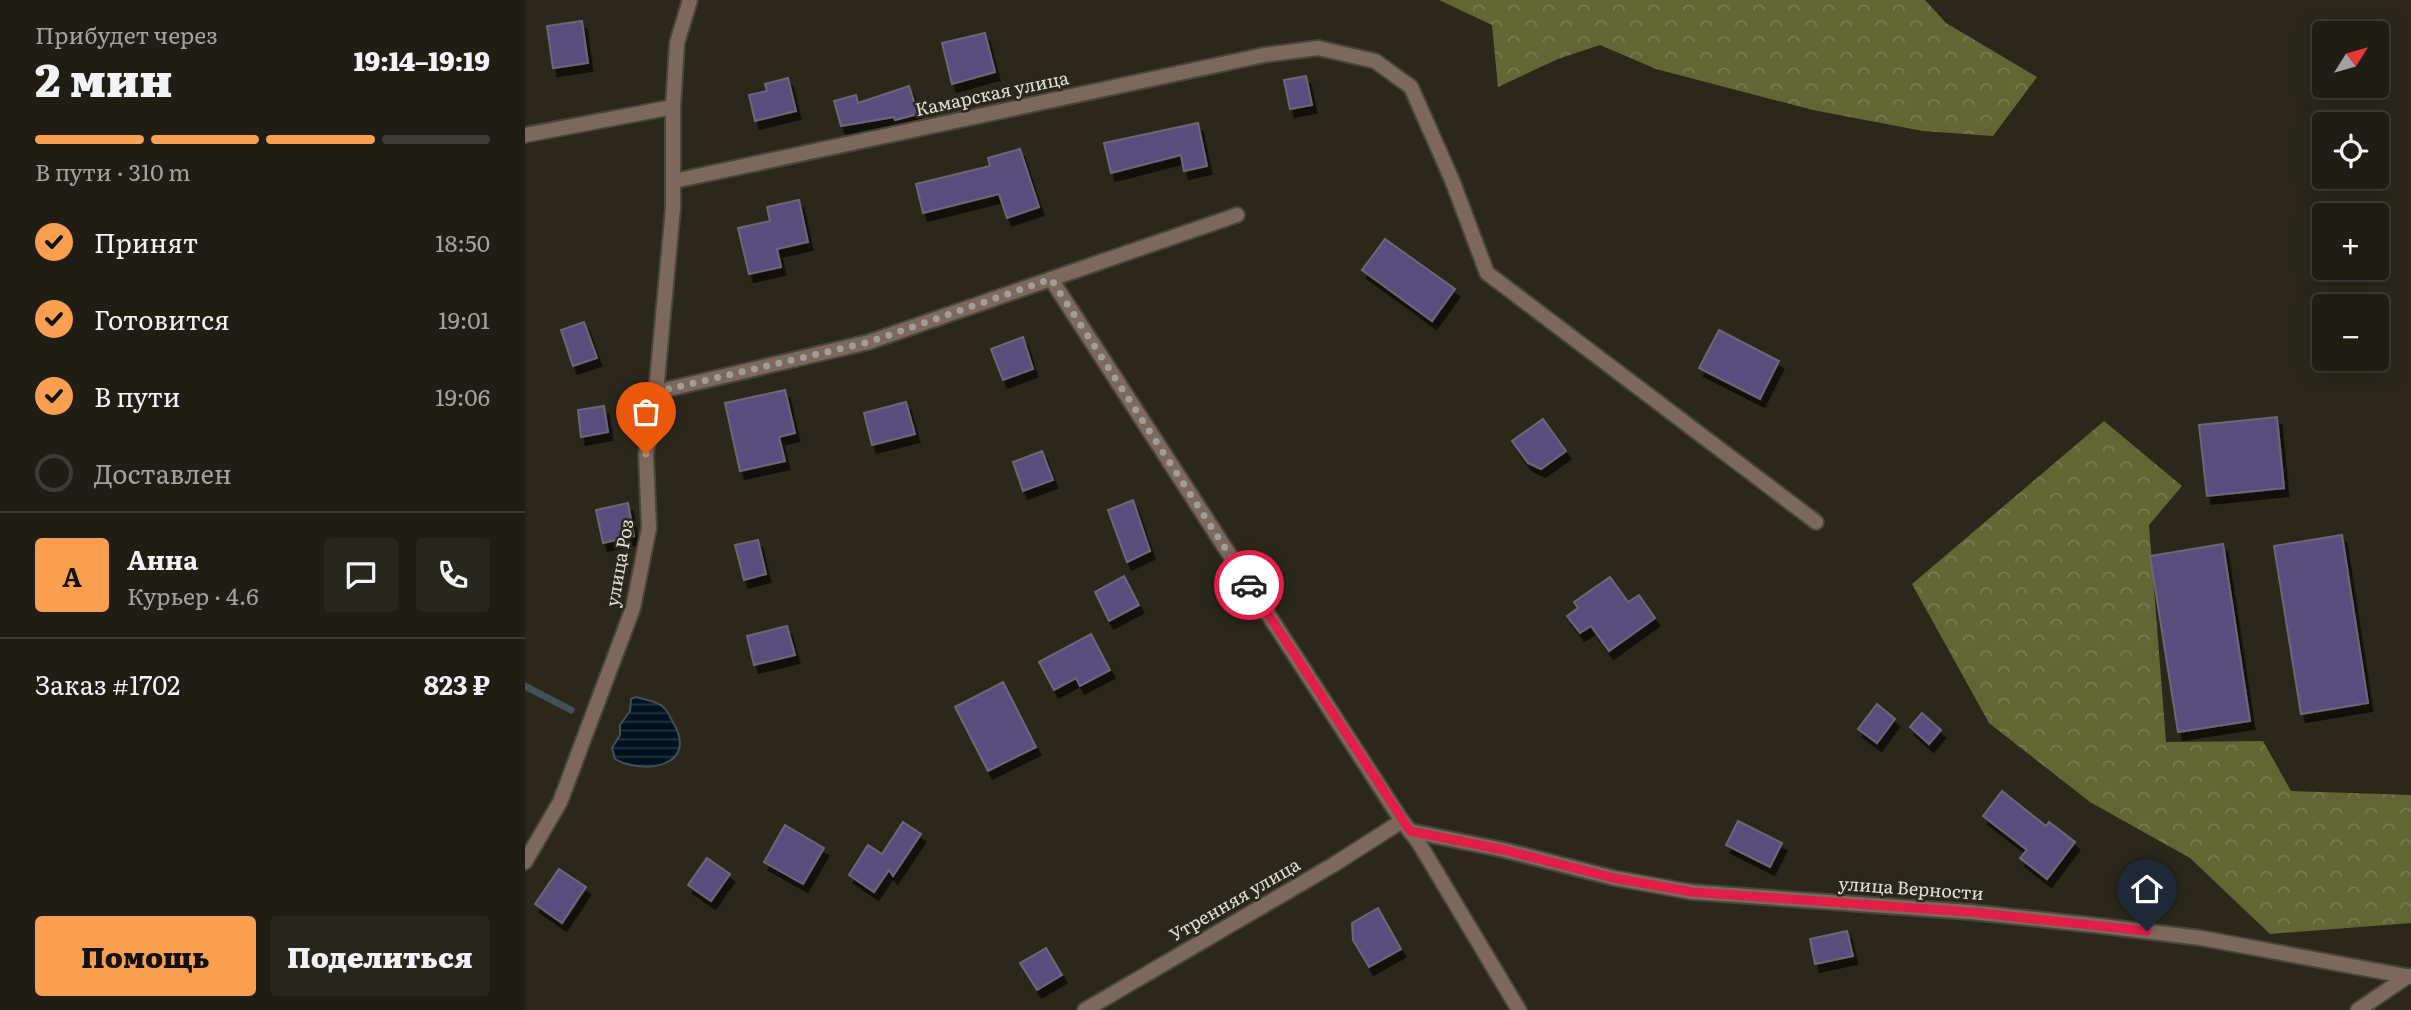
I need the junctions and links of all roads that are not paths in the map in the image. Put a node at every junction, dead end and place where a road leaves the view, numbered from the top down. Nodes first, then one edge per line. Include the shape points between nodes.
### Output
1 (690, 0) edge
2 (673, 107) junction
3 (525, 135) edge
4 (674, 181) junction
5 (1237, 215) dead end
6 (1051, 279) junction
7 (656, 392) junction
8 (1817, 522) dead end
9 (1406, 826) junction
10 (525, 862) edge
11 (2409, 977) edge
12 (1085, 1010) edge
13 (1519, 1010) edge
14 (2358, 1010) edge

1 - 2 street, улица Роз via 677,43
2 - 3 street
2 - 4 street, улица Роз
4 - 7 street, улица Роз
4 - 8 street, Камарская улица via 1264,55 1318,48 1375,61 1411,86 1487,273
5 - 6 street
6 - 7 street via 869,342
6 - 9 street
7 - 10 street, улица Роз via 646,454 649,528 633,608 560,802
9 - 11 street, улица Верности via 1614,878 1692,892 2094,925 2201,938
9 - 12 street, Утренняя улица
9 - 13 street
11 - 14 street

